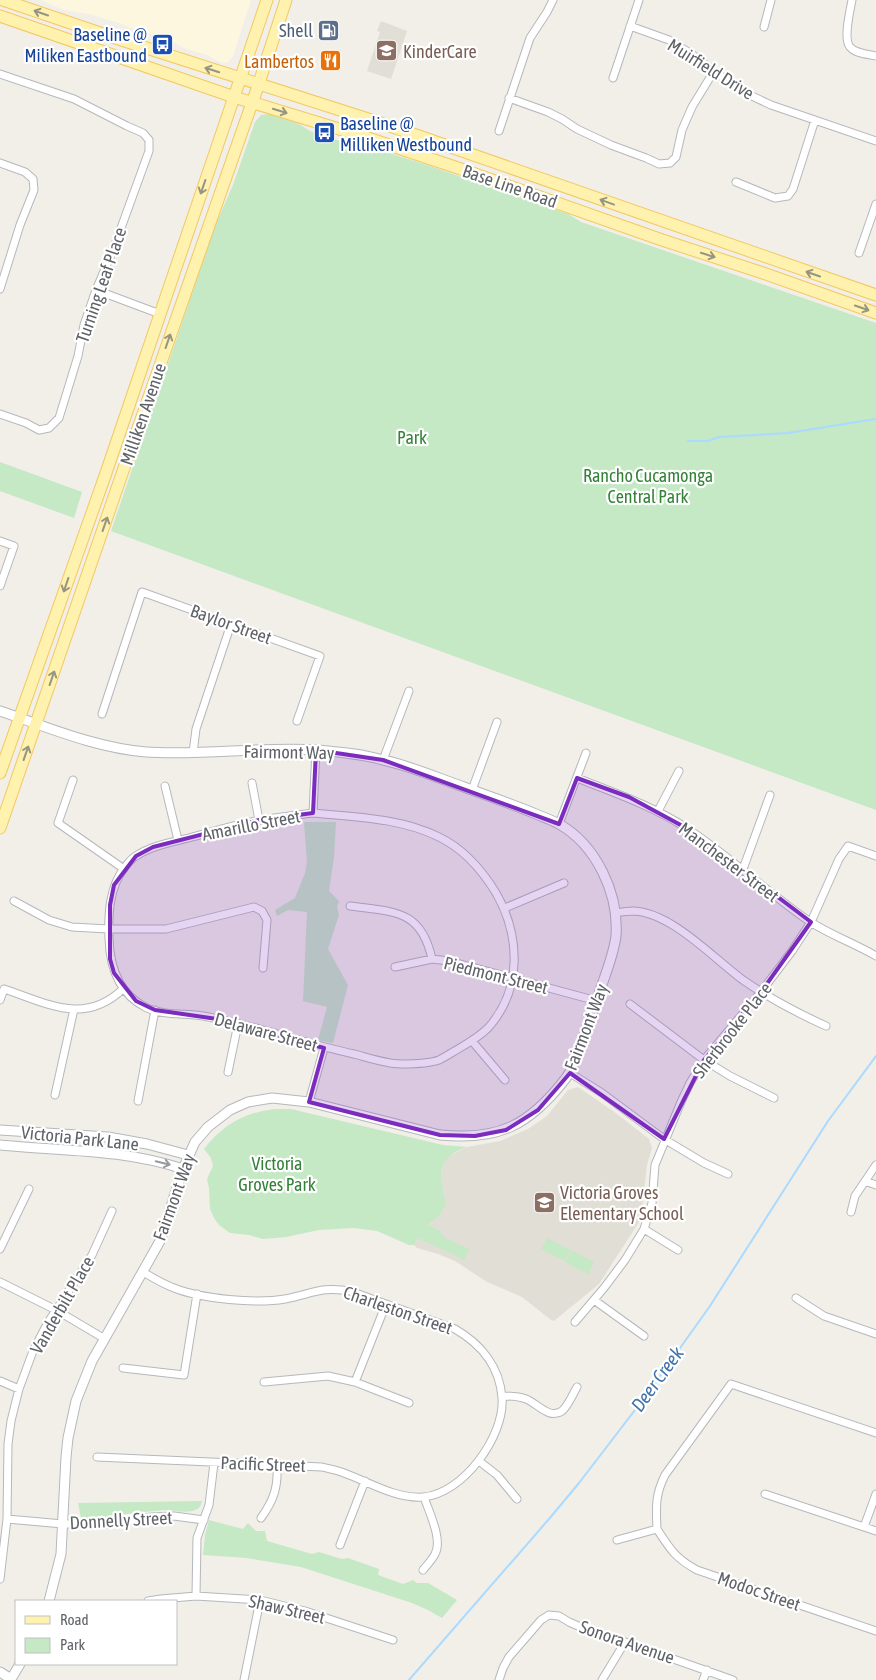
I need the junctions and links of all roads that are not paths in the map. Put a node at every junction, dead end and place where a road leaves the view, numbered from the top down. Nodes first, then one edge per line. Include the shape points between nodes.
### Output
1 (3, 0) edge
2 (267, 0) edge
3 (286, 0) edge
4 (553, 0) edge
5 (639, 0) edge
6 (771, 0) edge
7 (852, 0) edge
8 (0, 16) edge
9 (630, 26) junction
10 (764, 27) dead end
11 (876, 56) edge
12 (714, 70) junction
13 (0, 74) edge
14 (240, 78) junction
15 (613, 78) dead end
16 (259, 83) junction
17 (234, 97) junction
18 (510, 98) junction
19 (252, 103) junction
20 (815, 120) junction
21 (499, 131) dead end
22 (876, 141) edge
23 (0, 163) edge
24 (736, 182) dead end
25 (876, 204) edge
26 (859, 253) dead end
27 (0, 289) edge
28 (96, 290) junction
29 (876, 296) edge
30 (876, 313) edge
31 (160, 314) junction
32 (0, 414) edge
33 (0, 541) edge
34 (0, 586) edge
35 (231, 624) junction
36 (409, 690) dead end
37 (0, 711) edge
38 (102, 714) dead end
39 (19, 718) junction
40 (297, 721) dead end
41 (497, 722) dead end
42 (36, 724) junction
43 (316, 750) junction
44 (193, 753) junction
45 (586, 753) dead end
46 (384, 760) junction
47 (679, 771) dead end
48 (0, 773) edge
49 (577, 778) junction
50 (73, 780) dead end
51 (252, 783) dead end
52 (165, 786) dead end
53 (472, 790) junction
54 (770, 795) dead end
55 (658, 811) junction
56 (313, 813) junction
57 (259, 820) junction
58 (559, 824) junction
59 (0, 828) edge
60 (178, 840) junction
61 (876, 856) edge
62 (124, 868) junction
63 (743, 870) junction
64 (564, 883) dead end
65 (14, 901) dead end
66 (350, 906) dead end
67 (505, 908) junction
68 (615, 913) junction
69 (811, 922) junction
70 (108, 929) junction
71 (876, 956) edge
72 (432, 959) junction
73 (395, 967) dead end
74 (263, 968) dead end
75 (512, 978) junction
76 (124, 989) junction
77 (762, 992) junction
78 (0, 1000) edge
79 (597, 1001) junction
80 (630, 1004) dead end
81 (74, 1009) junction
82 (155, 1010) junction
83 (238, 1024) junction
84 (826, 1026) dead end
85 (472, 1042) junction
86 (324, 1048) junction
87 (704, 1060) junction
88 (228, 1072) dead end
89 (570, 1073) junction
90 (505, 1080) dead end
91 (55, 1095) dead end
92 (774, 1098) dead end
93 (138, 1101) dead end
94 (309, 1102) junction
95 (0, 1130) edge
96 (664, 1140) junction
97 (0, 1145) edge
98 (188, 1156) junction
99 (876, 1165) edge
100 (183, 1169) junction
101 (728, 1174) dead end
102 (865, 1181) junction
103 (876, 1185) edge
104 (30, 1189) dead end
105 (112, 1212) dead end
106 (851, 1212) dead end
107 (644, 1229) junction
108 (0, 1250) edge
109 (678, 1250) dead end
110 (143, 1272) junction
111 (0, 1282) edge
112 (196, 1294) junction
113 (796, 1298) dead end
114 (594, 1300) junction
115 (386, 1304) junction
116 (56, 1310) junction
117 (576, 1322) dead end
118 (876, 1334) edge
119 (644, 1336) dead end
120 (105, 1339) junction
121 (123, 1368) dead end
122 (0, 1381) edge
123 (264, 1382) dead end
124 (355, 1382) junction
125 (577, 1387) dead end
126 (19, 1389) junction
127 (502, 1396) junction
128 (409, 1403) dead end
129 (876, 1433) edge
130 (97, 1457) dead end
131 (479, 1461) junction
132 (214, 1463) junction
133 (277, 1466) junction
134 (365, 1481) junction
135 (765, 1494) dead end
136 (876, 1494) edge
137 (424, 1497) junction
138 (517, 1499) dead end
139 (261, 1518) dead end
140 (7, 1519) junction
141 (204, 1520) junction
142 (63, 1524) junction
143 (864, 1527) junction
144 (657, 1529) junction
145 (876, 1531) edge
146 (617, 1540) dead end
147 (340, 1545) dead end
148 (423, 1570) dead end
149 (0, 1579) edge
150 (196, 1596) junction
151 (49, 1600) edge
152 (154, 1600) edge
153 (260, 1600) junction
154 (876, 1631) edge
155 (393, 1640) dead end
156 (625, 1642) junction
157 (20, 1665) edge
158 (707, 1670) junction
159 (0, 1672) edge
160 (12, 1680) edge
161 (244, 1680) edge
162 (499, 1680) edge
163 (602, 1680) edge
164 (703, 1680) edge
165 (733, 1680) edge

14 -> 1 main road, Base Line Road
2 - 14 main road, Milliken Avenue
3 - 16 main road, Milliken Avenue
4 - 18 street via 530,38
5 - 9 street
6 - 10 street
7 - 11 street via 846,37 849,46 858,52
8 - 17 main road, Base Line Road
9 - 12 street, Muirfield Drive via 669,40
9 - 15 street
12 - 18 street via 692,107 682,130 676,157 670,163 659,164 611,145 562,118
12 - 20 street, Muirfield Drive via 739,90
13 - 28 street, Turning Leaf Place via 74,99 144,133 149,140 149,151
14 - 16 main road, Base Line Road
14 - 17 main road, Milliken Avenue
16 - 19 main road, Milliken Avenue
29 -> 16 main road, Base Line Road
17 - 19 main road, Base Line Road
17 -> 31 main road, Milliken Avenue
18 - 21 street
19 -> 30 main road, Base Line Road via 449,165
42 -> 19 main road, Milliken Avenue
20 - 22 street, Muirfield Drive
20 - 24 street via 794,189 788,196 775,198
23 - 27 street via 25,172 33,179 34,190
25 - 26 street
28 - 31 street
28 - 32 street, Turning Leaf Place via 58,418 49,428 39,430
31 -> 39 main road, Milliken Avenue
33 - 34 street via 14,546
35 - 38 street, Baylor Street via 142,592
35 - 40 street, Baylor Street via 320,656
35 - 44 street via 196,729
36 - 46 street
37 - 39 street, Fairmont Way
39 - 42 street, Fairmont Way
39 - 48 main road, Milliken Avenue
41 - 53 street
42 - 44 street, Fairmont Way via 144,752
59 -> 42 main road, Milliken Avenue
43 - 44 street, Fairmont Way
43 - 46 street, Fairmont Way
43 - 56 street
45 - 49 street
46 - 53 street, Fairmont Way
47 - 55 street
49 - 55 street, Manchester Street
49 - 58 street
50 - 62 street via 58,823
51 - 57 street
52 - 60 street
53 - 58 street, Fairmont Way
54 - 63 street
55 - 63 street, Manchester Street
56 - 57 street, Amarillo Street
56 - 67 street, Amarillo Street via 374,818 423,830 441,838 471,859
57 - 60 street, Amarillo Street
58 - 68 street, Fairmont Way via 583,843 598,864 610,888
60 - 62 street, Amarillo Street via 153,847 136,856
61 - 69 street, Sherbrooke Place via 848,846
62 - 70 street, Amarillo Street via 114,885
63 - 69 street, Manchester Street
64 - 67 street
65 - 70 street via 50,920 72,927
66 - 72 street via 390,912 412,920 422,931
67 - 75 street, Amarillo Street via 514,943
68 - 77 street via 635,911 662,919
68 - 79 street, Fairmont Way via 613,953
69 - 71 street, Manchester Street
69 - 77 street, Sherbrooke Place
70 - 74 street via 166,929 254,907 262,911 267,920
70 - 76 street, Delaware Street via 110,959
72 - 73 street, Piedmont Street
72 - 75 street, Piedmont Street
75 - 79 street, Piedmont Street
75 - 85 street, Delaware Street via 497,1016
76 - 81 street via 113,999
76 - 82 street, Delaware Street via 145,1007
77 - 84 street
77 - 87 street, Sherbrooke Place
78 - 81 street via 4,990 59,1008
79 - 89 street, Fairmont Way
80 - 87 street
81 - 91 street
82 - 83 street, Delaware Street
82 - 93 street
83 - 86 street, Delaware Street
83 - 88 street
85 - 86 street, Delaware Street via 437,1061 399,1064
85 - 90 street
86 - 94 street
87 - 92 street
87 - 96 street, Sherbrooke Place via 680,1102
89 - 94 street, Fairmont Way via 550,1098 524,1120 506,1130 475,1136 440,1135
89 - 96 street
94 - 98 street, Fairmont Way via 272,1098 248,1102 230,1110 208,1127
95 - 98 street, Victoria Park Lane via 108,1137
96 - 101 street
96 - 107 street, Sherbrooke Place via 654,1165 652,1203
97 -> 100 street, Victoria Park Lane via 129,1156
98 - 100 street, Fairmont Way
99 - 102 street
100 - 110 street, Fairmont Way via 160,1241
102 - 103 street
102 - 106 street via 855,1196
104 - 108 street
105 - 116 street, Vanderbilt Place via 92,1255
107 - 109 street
107 - 114 street, Sherbrooke Place
110 - 112 street, Charleston Street via 174,1288
110 - 120 street, Fairmont Way
111 - 116 street
112 - 115 street, Charleston Street via 269,1301 334,1288
112 - 121 street via 184,1375
113 - 118 street via 824,1316
114 - 117 street, Sherbrooke Place
114 - 119 street
115 - 124 street
115 - 127 street, Charleston Street via 455,1329 470,1338 487,1355 496,1372
116 - 120 street
116 - 126 street, Vanderbilt Place via 33,1351
120 - 142 street, Fairmont Way via 76,1401 68,1438
122 - 126 street
123 - 124 street via 328,1376
124 - 128 street
125 - 127 street via 565,1407 557,1413 545,1411 526,1399
126 - 140 street, Vanderbilt Place via 8,1444
127 - 131 street via 494,1432
129 - 144 street via 731,1384 658,1488
130 - 132 street, Pacific Street
131 - 137 street via 456,1484
131 - 138 street via 497,1475
132 - 133 street, Pacific Street
132 - 141 street via 210,1505
133 - 134 street, Pacific Street via 322,1467
133 - 139 street via 275,1493
134 - 137 street, Pacific Street via 399,1494
134 - 147 street
135 - 143 street
136 - 143 street
137 - 148 street via 438,1546
140 - 142 street, Donnelly Street
140 - 149 street, Vanderbilt Place
141 - 142 street, Donnelly Street via 152,1516 108,1524
141 - 150 street via 195,1555
142 - 151 street, Fairmont Way via 61,1554
143 - 145 street
144 - 146 street
144 - 154 street, Modoc Street via 671,1551 697,1570
150 - 152 street, Shaw Street
150 - 153 street, Shaw Street
153 - 155 street, Shaw Street via 313,1613
153 - 161 street
156 - 158 street, Sonora Avenue
156 - 162 street, Sonora Avenue via 549,1615 509,1657
156 - 163 street
157 - 160 street
158 - 164 street
158 - 165 street, Sonora Avenue
159 - 160 street

